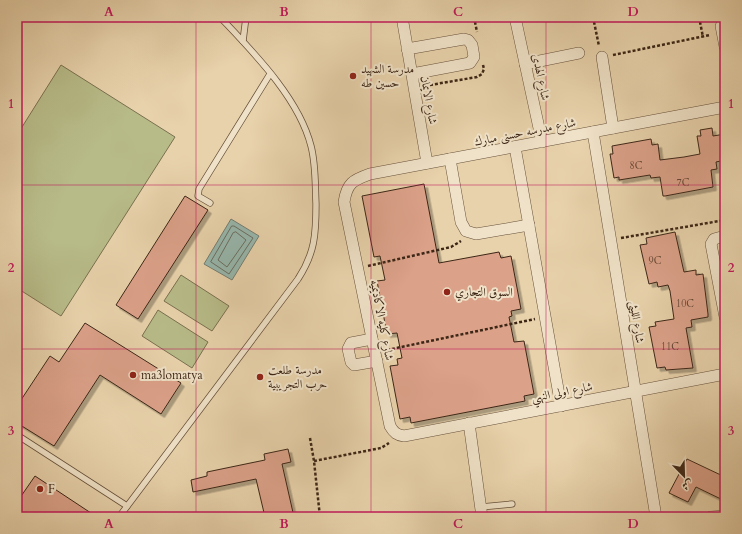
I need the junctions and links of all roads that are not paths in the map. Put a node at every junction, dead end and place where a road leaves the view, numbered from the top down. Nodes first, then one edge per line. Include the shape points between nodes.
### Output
1 (220, 17) edge
2 (246, 17) edge
3 (402, 17) edge
4 (515, 17) edge
5 (722, 29) road end
6 (243, 41) junction
7 (725, 47) edge
8 (407, 49) junction
9 (579, 53) dead end
10 (602, 57) road end
11 (525, 64) junction
12 (270, 74) junction
13 (412, 74) junction
14 (725, 107) edge
15 (613, 128) junction
16 (593, 132) junction
17 (542, 142) junction
18 (515, 147) junction
19 (450, 159) junction
20 (427, 163) junction
21 (344, 202) joint
22 (210, 203) dead end
23 (529, 225) junction
24 (725, 236) edge
25 (723, 297) edge
26 (725, 317) edge
27 (372, 339) junction
28 (376, 357) junction
29 (725, 374) edge
30 (636, 391) junction
31 (561, 406) junction
32 (469, 423) junction
33 (17, 435) edge
34 (404, 436) joint
35 (512, 504) dead end
36 (128, 506) junction
37 (482, 512) edge
38 (725, 516) edge
39 (119, 517) edge
40 (656, 517) edge
41 (712, 517) edge

1 - 6 lane
2 - 6 lane
3 - 8 street, شارع الايمان
4 - 11 street, شارع الهدى
5 - 7 street
6 - 12 lane
8 - 13 street, شارع الايمان
8 - 13 street via 464,39 471,42 473,51 474,57 470,63
9 - 11 street
10 - 15 street
11 - 17 street, شارع الهدى
12 - 22 lane via 199,189 198,196
12 - 36 lane via 298,116 310,144 315,175 316,228 312,255 298,279
13 - 20 street, شارع الايمان
14 - 15 street, شارع مدرسه حسنى مبارك
15 - 16 street, شارع مدرسه حسنى مبارك
16 - 17 street, شارع مدرسه حسنى مبارك
16 - 30 street, شارع الليثى
17 - 18 street, شارع مدرسه حسنى مبارك
18 - 19 street, شارع مدرسه حسنى مبارك
18 - 23 street
19 - 20 street, شارع مدرسه حسنى مبارك
19 - 23 street via 466,231 476,234
20 - 21 street, شارع مدرسه حسنى مبارك via 359,178 350,183
21 - 27 street, شارع كليه الاكاديميه
23 - 31 street
24 - 25 street via 714,239 711,244
25 - 26 street
27 - 28 street, شارع كليه الاكاديميه
27 - 28 street via 351,343 348,349 354,365
28 - 34 street, شارع كليه الاكاديميه via 390,426 393,432
29 - 30 street, شارع اولى النهي
30 - 31 street, شارع اولى النهي
30 - 40 street, شارع الليثى
31 - 32 street, شارع اولى النهي
32 - 34 street, شارع اولى النهي
32 - 37 street
33 - 36 lane
35 - 37 lane
36 - 39 lane
38 - 41 street

